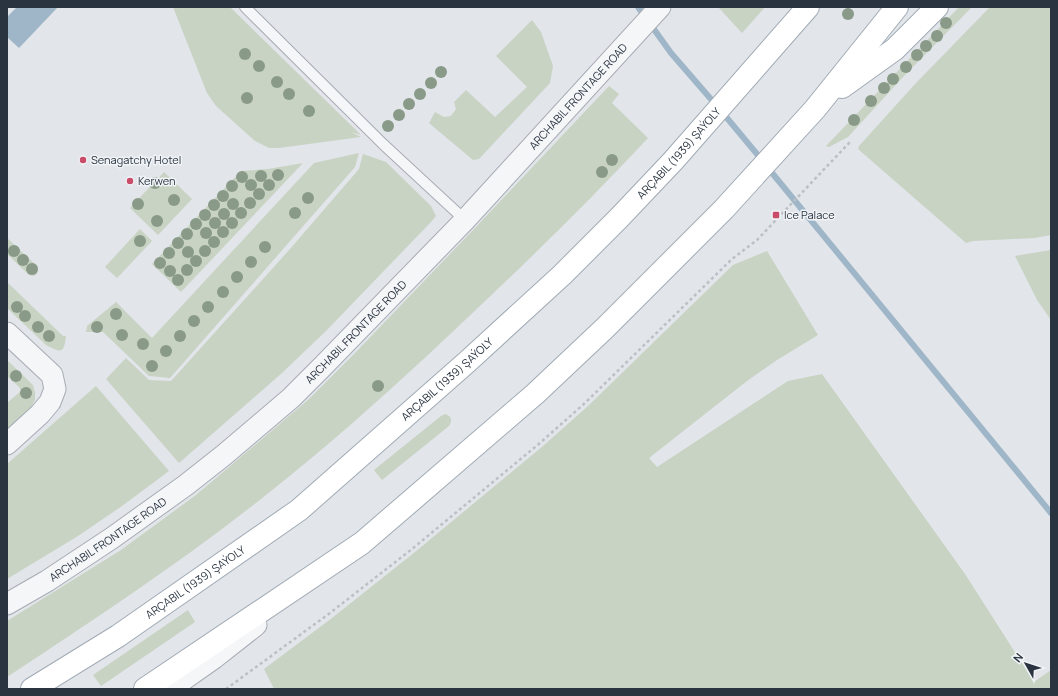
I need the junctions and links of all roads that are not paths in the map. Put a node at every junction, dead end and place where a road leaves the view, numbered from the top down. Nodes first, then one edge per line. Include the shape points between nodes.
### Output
1 (245, 7) edge
2 (660, 7) edge
3 (803, 7) edge
4 (808, 7) edge
5 (897, 7) edge
6 (937, 7) edge
7 (769, 52) junction
8 (817, 106) junction
9 (465, 220) junction
10 (7, 333) edge
11 (7, 444) edge
12 (362, 543) junction
13 (7, 604) edge
14 (32, 689) edge
15 (145, 689) edge
16 (170, 689) edge

1 - 9 lane via 384,145
2 - 9 street, ARCHABIL FRONTAGE ROAD
3 - 7 main road
4 - 7 main road, ARÇABIL (1939) ŞAÝOLY
5 - 8 main road
6 - 8 main road via 895,49
7 - 14 main road, ARÇABIL (1939) ŞAÝOLY via 673,161 562,275 299,510 118,636
8 - 12 main road via 724,209 605,328 535,394
9 - 13 street, ARCHABIL FRONTAGE ROAD via 322,367 258,427 186,485 112,538
10 - 11 street via 52,375 54,389 50,402 40,414
12 - 15 main road
12 - 16 street

